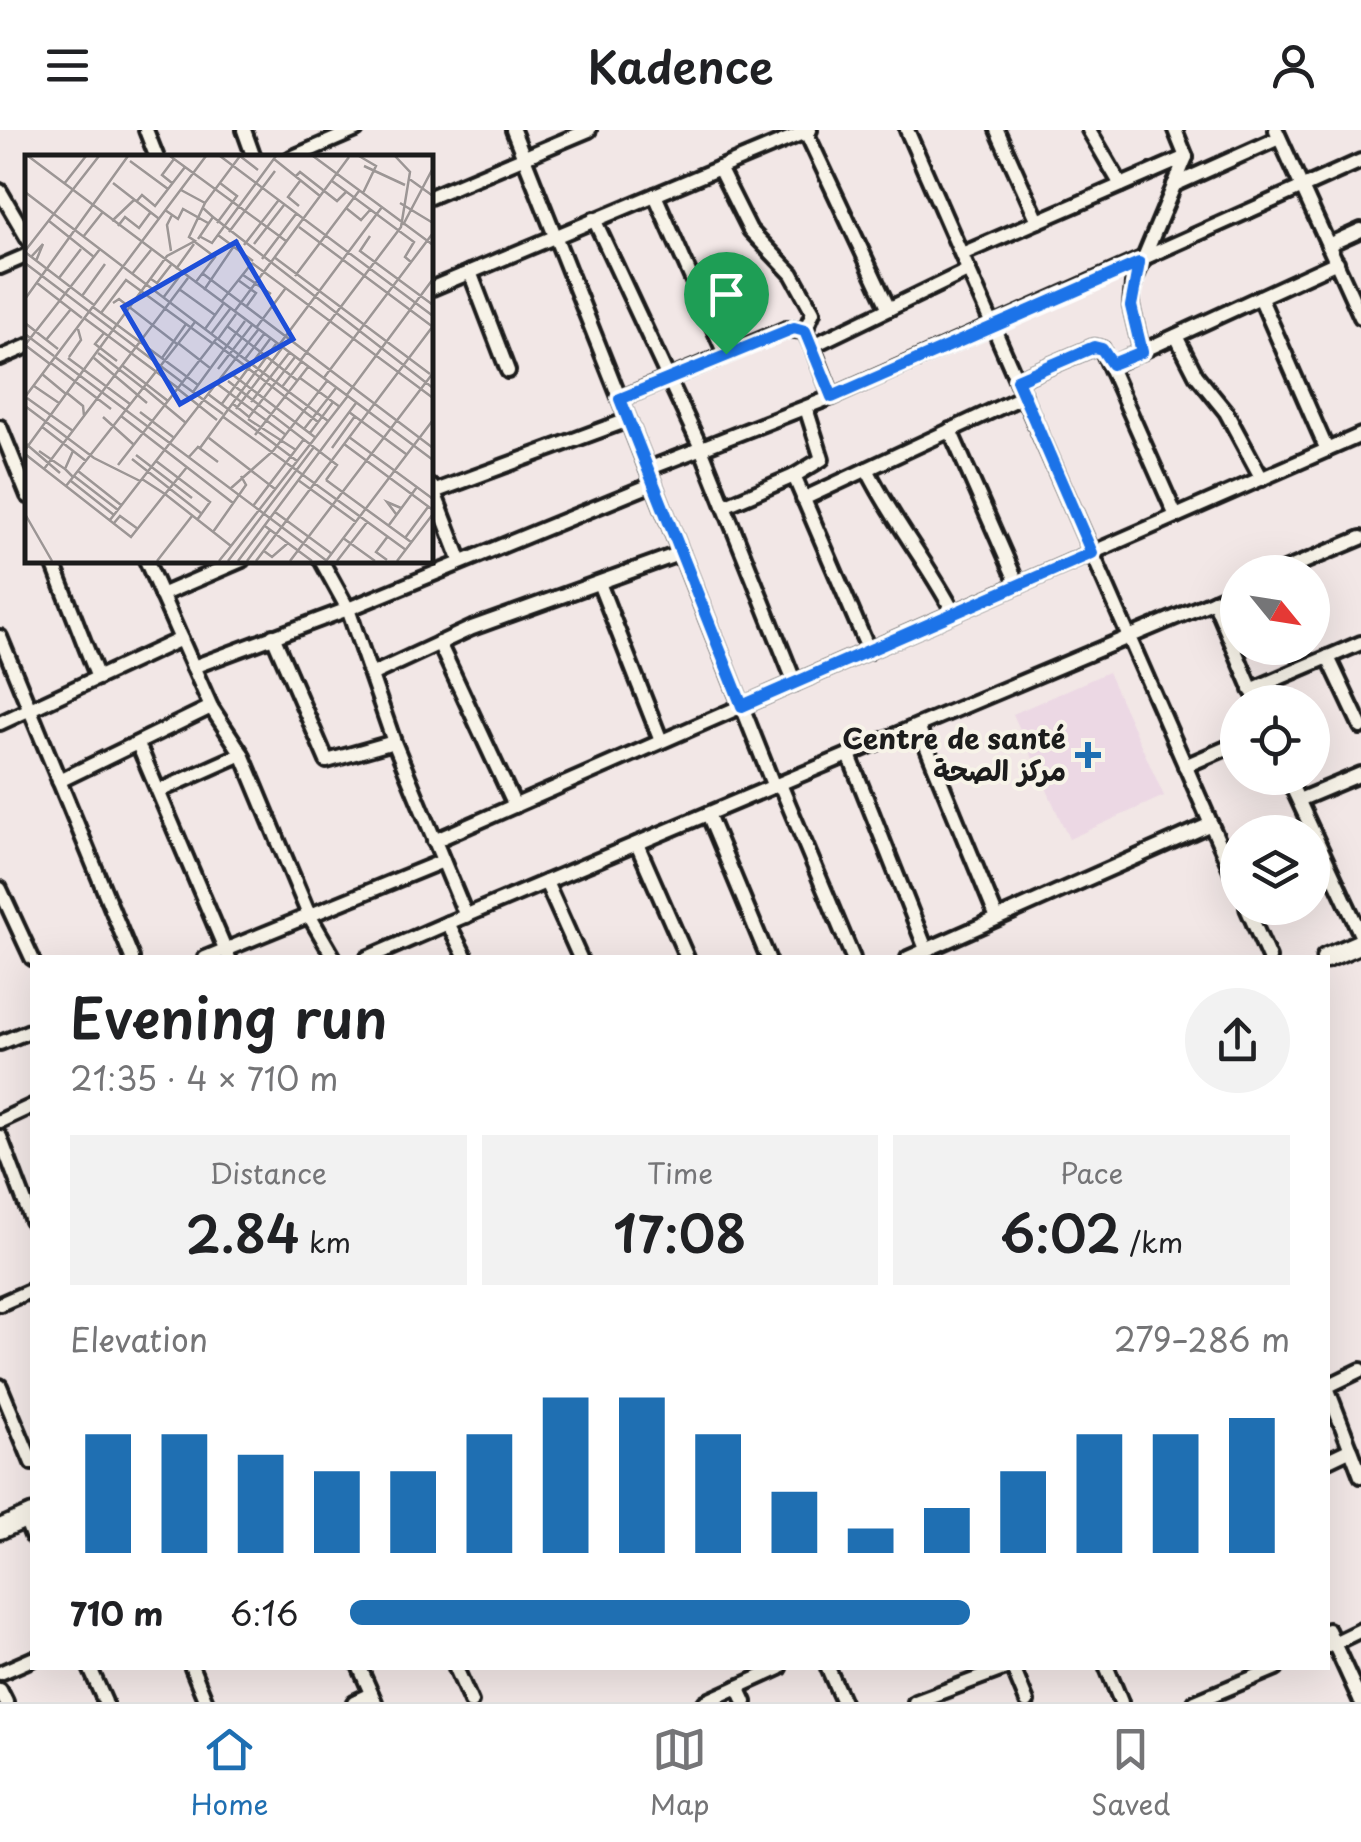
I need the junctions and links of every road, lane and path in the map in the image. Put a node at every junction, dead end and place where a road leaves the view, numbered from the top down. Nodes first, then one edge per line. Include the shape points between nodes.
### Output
1 (146, 130) edge
2 (244, 130) edge
3 (513, 130) edge
4 (589, 130) edge
5 (908, 130) edge
6 (997, 130) edge
7 (1089, 130) edge
8 (1175, 130) edge
9 (808, 131) edge
10 (347, 132) edge
11 (1278, 134) edge
12 (156, 155) edge
13 (253, 155) edge
14 (298, 155) edge
15 (524, 157) junction
16 (1186, 157) junction
17 (1361, 161) edge
18 (720, 168) junction
19 (1121, 185) junction
20 (1174, 185) junction
21 (1304, 190) junction
22 (0, 191) edge
23 (655, 195) junction
24 (432, 197) edge
25 (594, 219) junction
26 (1038, 221) junction
27 (1361, 230) edge
28 (25, 234) edge
29 (555, 236) junction
30 (1328, 244) junction
31 (962, 254) junction
32 (25, 256) edge
33 (1336, 262) junction
34 (1139, 263) junction
35 (0, 266) edge
36 (969, 270) junction
37 (470, 272) junction
38 (432, 288) edge
39 (1260, 297) junction
40 (889, 310) junction
41 (1361, 317) edge
42 (994, 327) junction
43 (805, 331) junction
44 (1176, 336) junction
45 (812, 346) junction
46 (25, 347) edge
47 (1142, 352) junction
48 (726, 354) junction
49 (0, 358) edge
50 (1112, 364) junction
51 (508, 371) dead end
52 (666, 380) junction
53 (1017, 380) junction
54 (1024, 396) junction
55 (832, 397) junction
56 (620, 399) junction
57 (806, 408) junction
58 (628, 420) junction
59 (0, 428) edge
60 (950, 430) junction
61 (1361, 436) edge
62 (701, 448) junction
63 (1327, 450) junction
64 (648, 469) junction
65 (867, 469) junction
66 (794, 476) junction
67 (1262, 479) junction
68 (654, 484) junction
69 (433, 488) edge
70 (25, 489) edge
71 (803, 499) junction
72 (724, 506) junction
73 (1176, 516) junction
74 (1361, 538) edge
75 (681, 553) junction
76 (1092, 553) junction
77 (1320, 555) edge
78 (53, 562) edge
79 (147, 562) edge
80 (237, 562) edge
81 (322, 562) edge
82 (461, 562) junction
83 (599, 582) junction
84 (1018, 585) junction
85 (161, 595) junction
86 (1220, 598) edge
87 (1214, 601) junction
88 (348, 610) junction
89 (954, 613) junction
90 (274, 636) junction
91 (1129, 638) junction
92 (180, 639) junction
93 (1, 640) edge
94 (1361, 643) edge
95 (440, 644) junction
96 (868, 651) junction
97 (1330, 656) edge
98 (1330, 661) edge
99 (1313, 665) edge
100 (193, 667) junction
101 (373, 674) junction
102 (98, 678) junction
103 (796, 683) junction
104 (1249, 685) edge
105 (1275, 685) edge
106 (742, 706) junction
107 (211, 708) junction
108 (30, 710) junction
109 (0, 723) edge
110 (918, 726) junction
111 (1361, 727) edge
112 (394, 742) junction
113 (661, 742) junction
114 (138, 744) junction
115 (1220, 751) edge
116 (242, 754) junction
117 (849, 755) junction
118 (1185, 766) junction
119 (1361, 774) edge
120 (59, 780) junction
121 (777, 785) junction
122 (159, 790) junction
123 (1296, 795) edge
124 (1298, 800) junction
125 (515, 806) junction
126 (708, 814) junction
127 (1211, 824) junction
128 (434, 841) junction
129 (638, 844) junction
130 (1220, 845) edge
131 (443, 861) junction
132 (546, 882) junction
133 (0, 889) edge
134 (309, 916) junction
135 (466, 916) junction
136 (997, 918) junction
137 (448, 923) junction
138 (1254, 925) edge
139 (1361, 939) edge
140 (926, 949) junction
141 (228, 953) edge
142 (31, 955) edge
143 (131, 955) edge
144 (332, 955) edge
145 (373, 955) edge
146 (464, 955) edge
147 (579, 955) edge
148 (687, 955) edge
149 (767, 955) edge
150 (853, 955) edge
151 (914, 955) edge
152 (1268, 955) edge
153 (1330, 956) edge
154 (30, 1031) edge
155 (0, 1044) edge
156 (30, 1107) edge
157 (0, 1121) edge
158 (0, 1137) edge
159 (30, 1216) edge
160 (30, 1291) edge
161 (0, 1304) edge
162 (1361, 1370) edge
163 (0, 1386) edge
164 (1330, 1387) edge
165 (1330, 1394) edge
166 (1350, 1449) junction
167 (30, 1458) edge
168 (1330, 1459) edge
169 (1361, 1476) edge
170 (28, 1516) edge
171 (0, 1528) edge
172 (1361, 1630) edge
173 (1330, 1640) edge
174 (30, 1660) edge
175 (91, 1670) edge
176 (193, 1670) edge
177 (361, 1670) edge
178 (457, 1670) edge
179 (776, 1670) edge
180 (829, 1670) edge
181 (1004, 1670) edge
182 (1011, 1670) edge
183 (1108, 1670) edge
184 (1260, 1671) edge
185 (0, 1673) edge
186 (738, 1687) junction
187 (0, 1690) edge
188 (373, 1698) edge
189 (6, 1702) edge
190 (105, 1702) edge
191 (206, 1702) edge
192 (354, 1702) edge
193 (470, 1702) edge
194 (705, 1702) edge
195 (745, 1702) edge
196 (843, 1702) edge
197 (915, 1702) edge
198 (1027, 1702) edge
199 (1121, 1702) edge
200 (1195, 1702) edge
201 (1361, 1702) edge

1 - 12 street
2 - 13 street
3 - 15 street
4 - 15 street
5 - 31 street
6 - 26 street
7 - 19 street
8 - 16 street
9 - 18 street
9 - 40 street
10 - 14 street
11 - 20 street
11 - 21 street
15 - 24 street
15 - 29 street
16 - 19 street
16 - 20 street
17 - 21 street
18 - 23 street
18 - 43 street via 750,230 808,296 813,312
19 - 26 street
20 - 34 street
21 - 30 street
21 - 34 street
22 - 28 street
23 - 25 street
23 - 48 street
25 - 29 street
25 - 52 street
26 - 31 street
27 - 30 street
29 - 37 street
29 - 56 street
30 - 33 street
31 - 36 street
32 - 35 street
33 - 39 street
33 - 41 street
34 - 42 street
34 - 47 street via 1131,306
36 - 40 street
36 - 42 street
37 - 38 street
37 - 51 street
39 - 44 street
39 - 63 street
40 - 45 street
42 - 53 street
42 - 55 street
43 - 45 street
43 - 48 street via 786,328
44 - 47 street
44 - 67 street
45 - 55 street
46 - 49 street
47 - 50 street
48 - 52 street
50 - 53 street via 1094,347
50 - 73 street
52 - 56 street
52 - 62 street
53 - 54 street
54 - 60 street
54 - 76 street
55 - 57 street
56 - 58 street
57 - 62 street
57 - 66 street via 822,459
58 - 64 street
58 - 69 street
59 - 70 street
60 - 65 street
60 - 84 street
61 - 63 street
62 - 64 street
62 - 72 street
63 - 67 street
64 - 68 street
65 - 71 street
65 - 89 street
66 - 71 street
66 - 72 street
67 - 73 street
68 - 75 street
68 - 82 street
69 - 82 street
71 - 96 street
72 - 103 street
73 - 76 street
74 - 77 street
75 - 83 street
75 - 106 street
76 - 84 street
76 - 91 street
78 - 102 street
79 - 85 street
80 - 85 street
81 - 88 street
82 - 88 street
83 - 95 street
83 - 113 street
84 - 89 street
85 - 92 street
86 - 87 street
87 - 91 street
87 - 104 street
88 - 90 street
88 - 101 street
89 - 96 street
90 - 100 street
90 - 112 street via 327,761
91 - 110 street
91 - 118 street
92 - 100 street
92 - 102 street
93 - 108 street
94 - 97 street
95 - 101 street
95 - 125 street
96 - 103 street
98 - 111 street
99 - 105 street
100 - 107 street
101 - 112 street
102 - 108 street
103 - 106 street
106 - 113 street
106 - 121 street
107 - 114 street
107 - 116 street
108 - 109 street
108 - 120 street
110 - 117 street
110 - 136 street
112 - 128 street
113 - 125 street
114 - 120 street
114 - 122 street
115 - 118 street
116 - 122 street
116 - 134 street
117 - 121 street
117 - 140 street
118 - 127 street
119 - 124 street
120 - 143 street
121 - 126 street
121 - 150 street
122 - 141 street
123 - 124 street
124 - 139 street
125 - 128 street
126 - 129 street
126 - 149 street
127 - 130 street
127 - 136 street
128 - 131 street
129 - 132 street
129 - 148 street
131 - 134 street
131 - 135 street
132 - 135 street
132 - 147 street
133 - 142 street
134 - 141 street
134 - 144 street
135 - 137 street
136 - 140 street
137 - 145 street
137 - 146 street
138 - 152 street
139 - 153 street
140 - 151 street
154 - 155 street
156 - 157 street
158 - 159 street
160 - 161 street
162 - 164 street
163 - 167 street
165 - 166 street
166 - 168 street
166 - 169 street
170 - 171 street
172 - 173 street
173 - 201 street
174 - 185 street
175 - 190 street
176 - 191 street
177 - 188 street
178 - 193 street
179 - 186 street
180 - 196 street
181 - 197 street
182 - 198 street
183 - 199 street
184 - 200 street
186 - 194 street
186 - 195 street
187 - 189 street
188 - 192 street

